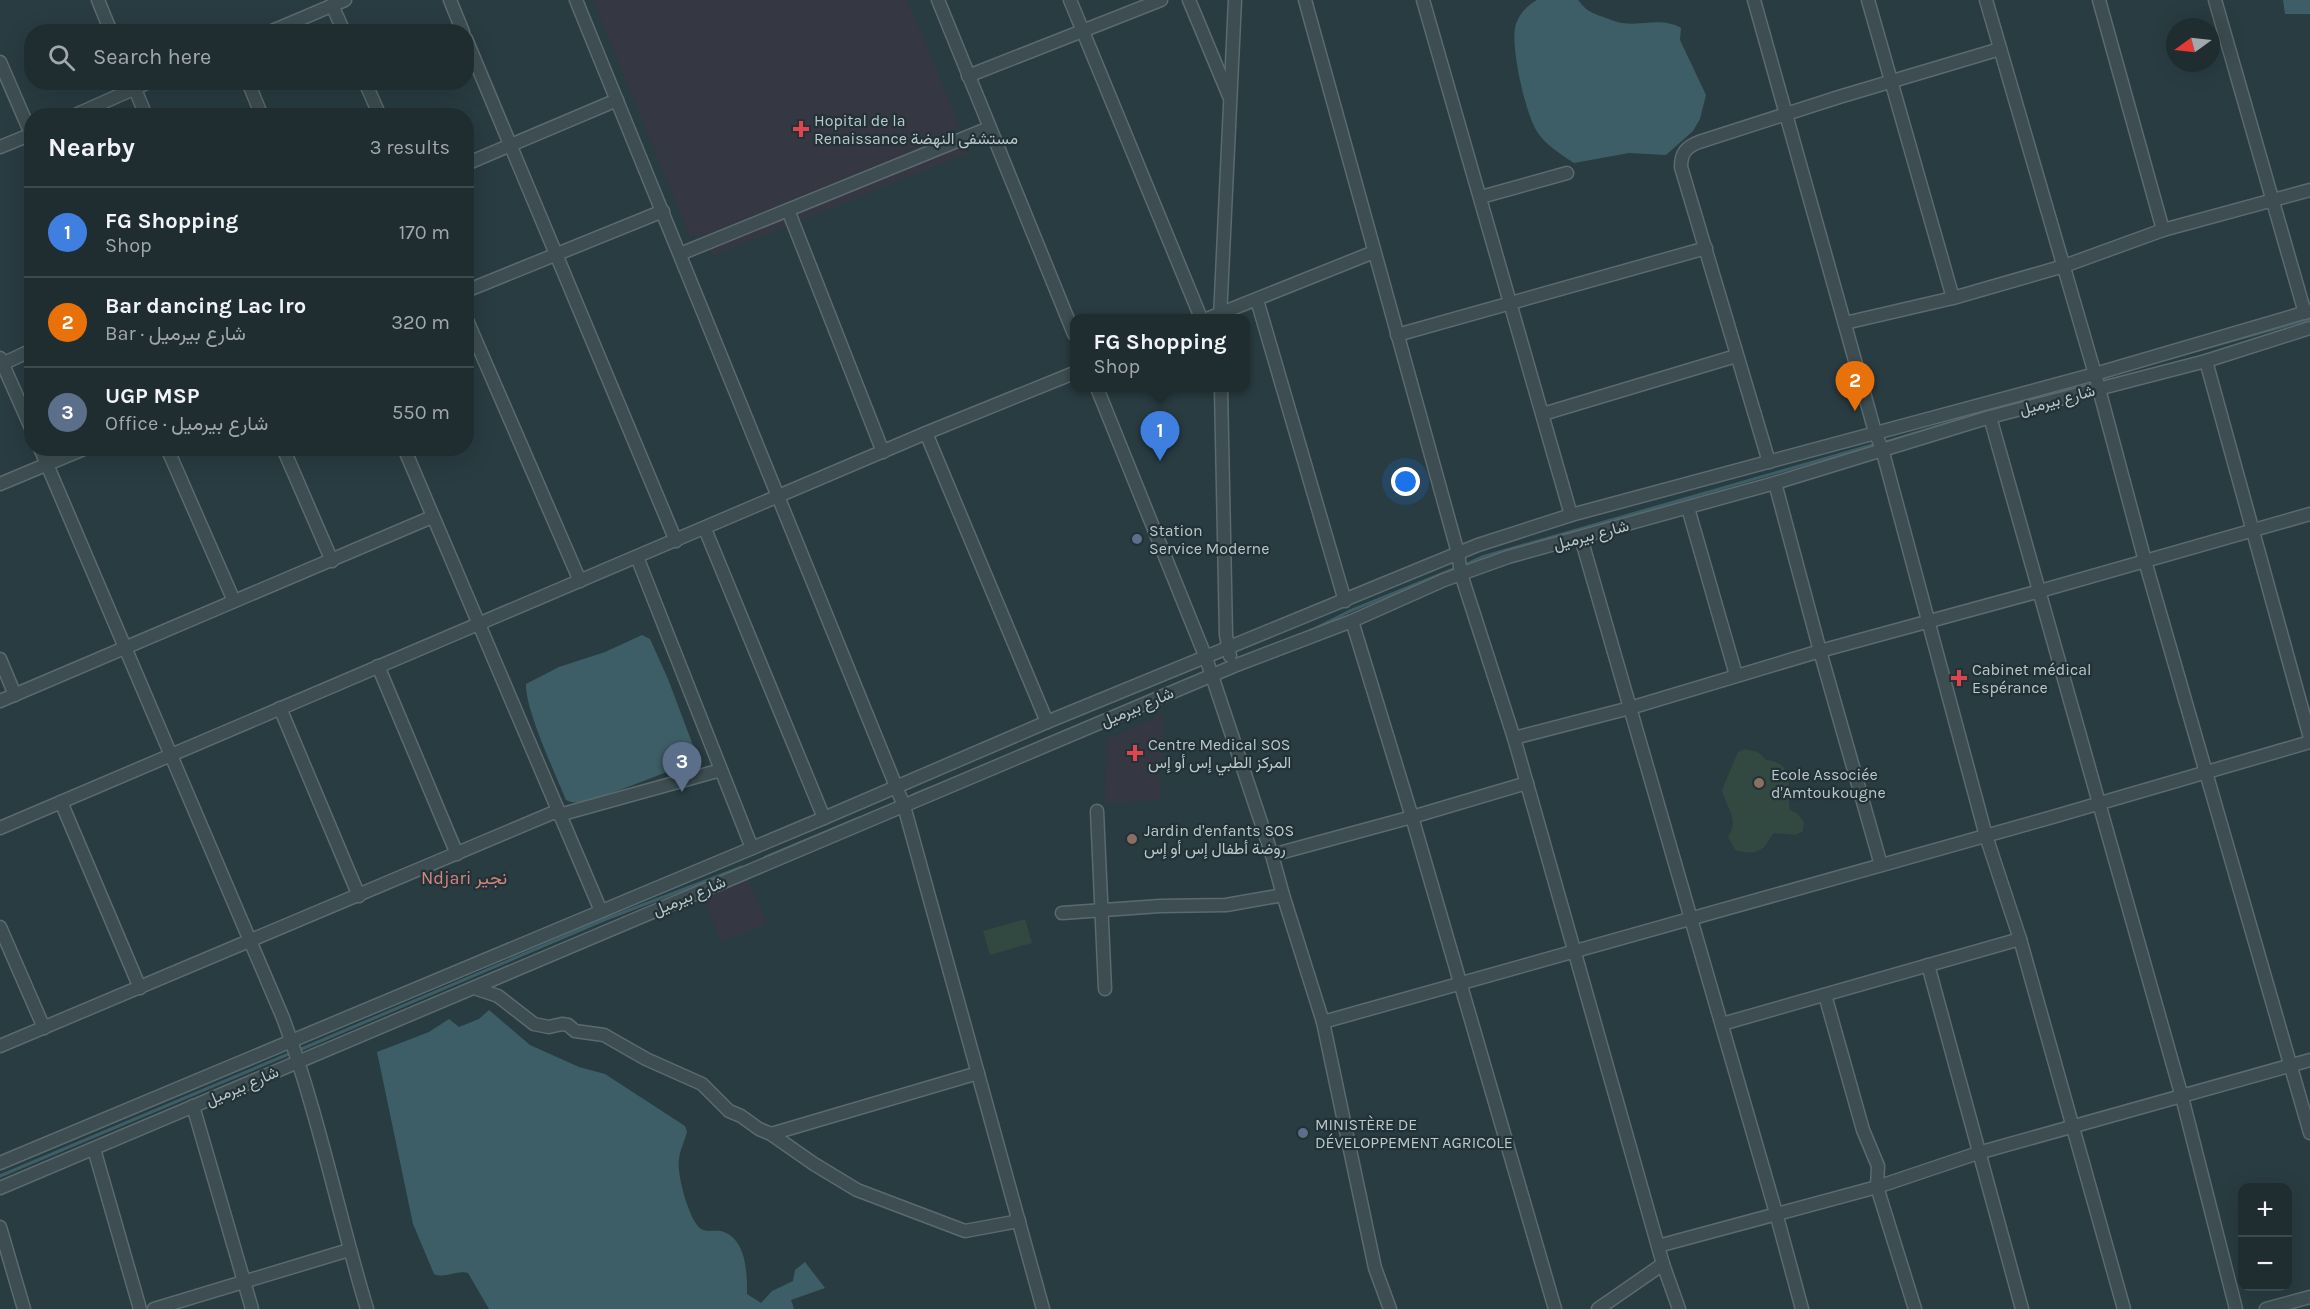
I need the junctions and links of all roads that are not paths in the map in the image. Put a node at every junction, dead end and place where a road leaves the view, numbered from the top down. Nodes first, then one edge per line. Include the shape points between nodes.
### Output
1 (98, 0) edge
2 (345, 0) edge
3 (450, 0) edge
4 (576, 0) edge
5 (938, 0) edge
6 (1070, 0) edge
7 (1161, 0) edge
8 (1189, 0) edge
9 (1235, 0) edge
10 (1305, 0) edge
11 (1423, 0) edge
12 (1754, 0) edge
13 (1868, 0) edge
14 (1986, 0) edge
15 (2099, 0) edge
16 (2216, 0) edge
17 (332, 5) junction
18 (108, 24) edge
19 (288, 24) edge
20 (340, 24) edge
21 (460, 24) edge
22 (1083, 32) junction
23 (2000, 49) junction
24 (474, 58) edge
25 (0, 62) edge
26 (968, 76) junction
27 (1891, 82) junction
28 (125, 90) edge
29 (135, 90) edge
30 (251, 90) edge
31 (369, 90) edge
32 (617, 100) junction
33 (1230, 100) junction
34 (89, 108) edge
35 (143, 108) edge
36 (259, 108) edge
37 (376, 108) edge
38 (1786, 114) junction
39 (24, 118) edge
40 (989, 129) junction
41 (24, 137) edge
42 (510, 145) junction
43 (0, 147) edge
44 (474, 161) edge
45 (1567, 173) dead end
46 (2310, 190) edge
47 (1481, 197) junction
48 (2272, 201) junction
49 (788, 210) junction
50 (663, 211) junction
51 (2163, 230) junction
52 (1706, 248) junction
53 (1374, 252) junction
54 (680, 254) junction
55 (556, 255) junction
56 (2064, 266) junction
57 (474, 288) edge
58 (1953, 298) junction
59 (1257, 300) junction
60 (1510, 303) junction
61 (2307, 312) edge
62 (1199, 314) edge
63 (1216, 314) edge
64 (1223, 314) edge
65 (1845, 323) junction
66 (1070, 324) edge
67 (2310, 331) edge
68 (1397, 335) junction
69 (474, 336) edge
70 (24, 353) edge
71 (1736, 356) junction
72 (2206, 361) junction
73 (1, 362) edge
74 (2095, 374) junction
75 (1070, 375) edge
76 (2099, 389) junction
77 (1099, 392) edge
78 (1221, 392) edge
79 (24, 412) edge
80 (1543, 414) junction
81 (1990, 417) junction
82 (1875, 432) junction
83 (926, 433) junction
84 (1882, 449) junction
85 (883, 452) junction
86 (43, 456) edge
87 (68, 456) edge
88 (171, 456) edge
89 (286, 456) edge
90 (407, 456) edge
91 (1769, 462) junction
92 (47, 465) junction
93 (1775, 483) junction
94 (0, 484) edge
95 (778, 497) junction
96 (1688, 508) junction
97 (2310, 514) edge
98 (1571, 515) junction
99 (432, 517) junction
100 (705, 529) junction
101 (2253, 529) junction
102 (1581, 538) junction
103 (676, 542) junction
104 (1458, 553) junction
105 (637, 557) junction
106 (332, 561) junction
107 (2145, 561) junction
108 (1461, 574) junction
109 (580, 581) junction
110 (2040, 591) junction
111 (234, 601) junction
112 (1345, 601) junction
113 (1352, 621) junction
114 (1928, 621) junction
115 (478, 625) junction
116 (126, 649) junction
117 (1228, 649) junction
118 (1820, 651) junction
119 (1206, 658) junction
120 (0, 659) edge
121 (378, 666) junction
122 (1234, 666) junction
123 (1213, 675) junction
124 (1736, 675) junction
125 (15, 695) junction
126 (0, 701) edge
127 (280, 708) junction
128 (1630, 708) junction
129 (1047, 722) junction
130 (1514, 738) junction
131 (2310, 740) edge
132 (172, 755) junction
133 (722, 770) junction
134 (2207, 773) junction
135 (1527, 783) junction
136 (900, 796) junction
137 (62, 802) junction
138 (2100, 804) junction
139 (1097, 810) dead end
140 (558, 813) junction
141 (1412, 817) junction
142 (824, 818) junction
143 (0, 828) edge
144 (1986, 836) junction
145 (752, 848) junction
146 (458, 854) junction
147 (1272, 855) junction
148 (1881, 865) junction
149 (1283, 895) junction
150 (359, 896) junction
151 (1102, 909) junction
152 (601, 912) junction
153 (1062, 913) dead end
154 (1692, 918) junction
155 (0, 927) edge
156 (251, 939) junction
157 (2020, 939) junction
158 (1576, 952) junction
159 (1928, 965) junction
160 (1461, 984) junction
161 (140, 988) junction
162 (474, 988) junction
163 (1105, 989) dead end
164 (1825, 995) junction
165 (1323, 1022) junction
166 (1722, 1024) junction
167 (44, 1028) junction
168 (0, 1046) edge
169 (295, 1051) junction
170 (2310, 1060) edge
171 (2292, 1065) junction
172 (978, 1073) junction
173 (2182, 1097) junction
174 (193, 1107) junction
175 (2074, 1126) junction
176 (2310, 1133) edge
177 (771, 1134) junction
178 (94, 1149) junction
179 (1978, 1153) junction
180 (0, 1164) edge
181 (1877, 1187) junction
182 (0, 1188) edge
183 (1776, 1213) junction
184 (1019, 1221) junction
185 (0, 1227) edge
186 (1658, 1246) junction
187 (349, 1250) junction
188 (1663, 1264) junction
189 (244, 1282) junction
190 (2310, 1296) edge
191 (24, 1309) edge
192 (140, 1309) edge
193 (154, 1309) edge
194 (252, 1309) edge
195 (367, 1309) edge
196 (1043, 1309) edge
197 (1390, 1309) edge
198 (1555, 1309) edge
199 (1598, 1309) edge
200 (1679, 1309) edge
201 (1802, 1309) edge
202 (1915, 1309) edge
203 (2022, 1309) edge
204 (2124, 1309) edge
205 (2236, 1309) edge
206 (2266, 1309) edge

1 - 18 street
2 - 17 street
3 - 21 street
4 - 32 street
5 - 26 street
6 - 22 street
7 - 22 street
8 - 33 street
9 - 33 street
10 - 53 street
11 - 47 street
12 - 38 street
13 - 27 street
14 - 23 street
15 - 51 street
16 - 48 street
17 - 19 street
17 - 20 street
22 - 26 street
22 - 62 street
23 - 27 street
23 - 56 street
24 - 42 street
25 - 39 street
26 - 40 street
27 - 38 street
27 - 58 street
28 - 34 street
29 - 35 street
30 - 36 street
31 - 37 street
32 - 42 street
32 - 50 street
33 - 63 street
38 - 52 street via 1688,146 1681,156
38 - 65 street
40 - 49 street
40 - 66 street
41 - 43 street
42 - 44 street
42 - 55 street
45 - 47 street
46 - 48 street
47 - 60 street
48 - 51 street
48 - 61 street
49 - 54 street
49 - 85 street
50 - 54 street
50 - 55 street
51 - 56 street
52 - 60 street
52 - 71 street
53 - 59 street
53 - 68 street
54 - 95 street
55 - 57 street
55 - 103 street
56 - 58 street
56 - 74 street
58 - 65 street
59 - 64 street
59 - 112 street
60 - 68 street
60 - 80 street
61 - 74 street, شارع بيرميل
65 - 82 street
67 - 72 street, شارع بيرميل
68 - 104 street
69 - 109 street
70 - 73 street
71 - 80 street
71 - 91 street
72 - 76 street, شارع بيرميل
72 - 101 street
73 - 79 street
74 - 76 street
74 - 82 street, شارع بيرميل
75 - 83 street
76 - 81 street, شارع بيرميل
76 - 107 street
77 - 119 street
78 - 117 street
80 - 98 street
81 - 84 street, شارع بيرميل
81 - 110 street
82 - 84 street
82 - 91 street, شارع بيرميل
83 - 85 street
83 - 129 street
84 - 93 street, شارع بيرميل
84 - 114 street
85 - 95 street
86 - 92 street
87 - 92 street
88 - 111 street
89 - 106 street
90 - 99 street
91 - 98 street, شارع بيرميل
92 - 94 street
92 - 116 street
93 - 96 street, شارع بيرميل
93 - 118 street
95 - 100 street
95 - 136 street
96 - 102 street, شارع بيرميل
96 - 124 street
97 - 101 street
98 - 104 street, شارع بيرميل
99 - 106 street
99 - 115 street
100 - 103 street
100 - 142 street
101 - 107 street
101 - 131 street
102 - 108 street, شارع بيرميل
102 - 128 street
103 - 105 street
104 - 108 street
104 - 112 street, شارع بيرميل
105 - 109 street
105 - 133 street
106 - 111 street
107 - 110 street
107 - 134 street
108 - 113 street, شارع بيرميل
108 - 130 street
109 - 115 street
110 - 114 street
110 - 138 street
111 - 116 street
112 - 117 street, شارع بيرميل
113 - 122 street, شارع بيرميل
113 - 141 street
114 - 118 street
114 - 144 street
115 - 121 street
115 - 140 street
116 - 125 street
116 - 132 street
117 - 119 street, شارع بيرميل
117 - 122 street
118 - 124 street
118 - 148 street
119 - 123 street
119 - 129 street, شارع بيرميل
120 - 125 street
121 - 127 street
121 - 146 street
122 - 123 street, شارع بيرميل
123 - 136 street, شارع بيرميل
123 - 147 street
124 - 128 street
125 - 126 street
127 - 132 street
127 - 150 street
128 - 130 street
128 - 154 street
129 - 136 street, شارع بيرميل
130 - 135 street
131 - 134 street
132 - 137 street
132 - 156 street
133 - 140 street
133 - 145 street
134 - 138 street
134 - 171 street
135 - 141 street
135 - 158 street
136 - 142 street, شارع بيرميل
136 - 162 street, شارع بيرميل
136 - 172 street
137 - 143 street
137 - 161 street
138 - 144 street
138 - 173 street
139 - 151 street
140 - 146 street
140 - 152 street
141 - 147 street
141 - 160 street
142 - 145 street, شارع بيرميل
144 - 148 street
144 - 157 street
145 - 152 street, شارع بيرميل
146 - 150 street
147 - 149 street
148 - 154 street
149 - 151 street via 1226,905
149 - 165 street
150 - 156 street
151 - 153 street
151 - 163 street
152 - 169 street, شارع بيرميل
154 - 158 street
154 - 166 street
155 - 167 street
156 - 161 street
156 - 169 street
157 - 159 street
157 - 175 street
158 - 160 street
158 - 186 street
159 - 164 street
159 - 179 street
160 - 165 street
160 - 198 street
161 - 167 street
162 - 169 street, شارع بيرميل
162 - 177 street via 498,996 534,1024 562,1024 575,1031 604,1035 645,1059 702,1084 729,1111
164 - 166 street
164 - 181 street via 1863,1130 1878,1166
165 - 197 street via 1376,1268
166 - 183 street
167 - 168 street
169 - 174 street, شارع بيرميل
169 - 180 street, شارع بيرميل
169 - 187 street
170 - 171 street
171 - 173 street
171 - 176 street
172 - 177 street
172 - 184 street
173 - 175 street
173 - 205 street
174 - 178 street, شارع بيرميل
174 - 189 street
175 - 179 street
175 - 204 street
177 - 184 street via 857,1190 956,1229 972,1230
178 - 182 street, شارع بيرميل
178 - 192 street
179 - 181 street
179 - 203 street
181 - 183 street
181 - 202 street
183 - 186 street
183 - 201 street
184 - 196 street
185 - 191 street
186 - 188 street
187 - 189 street
187 - 195 street
188 - 199 street
188 - 200 street
189 - 193 street
189 - 194 street
190 - 206 street

